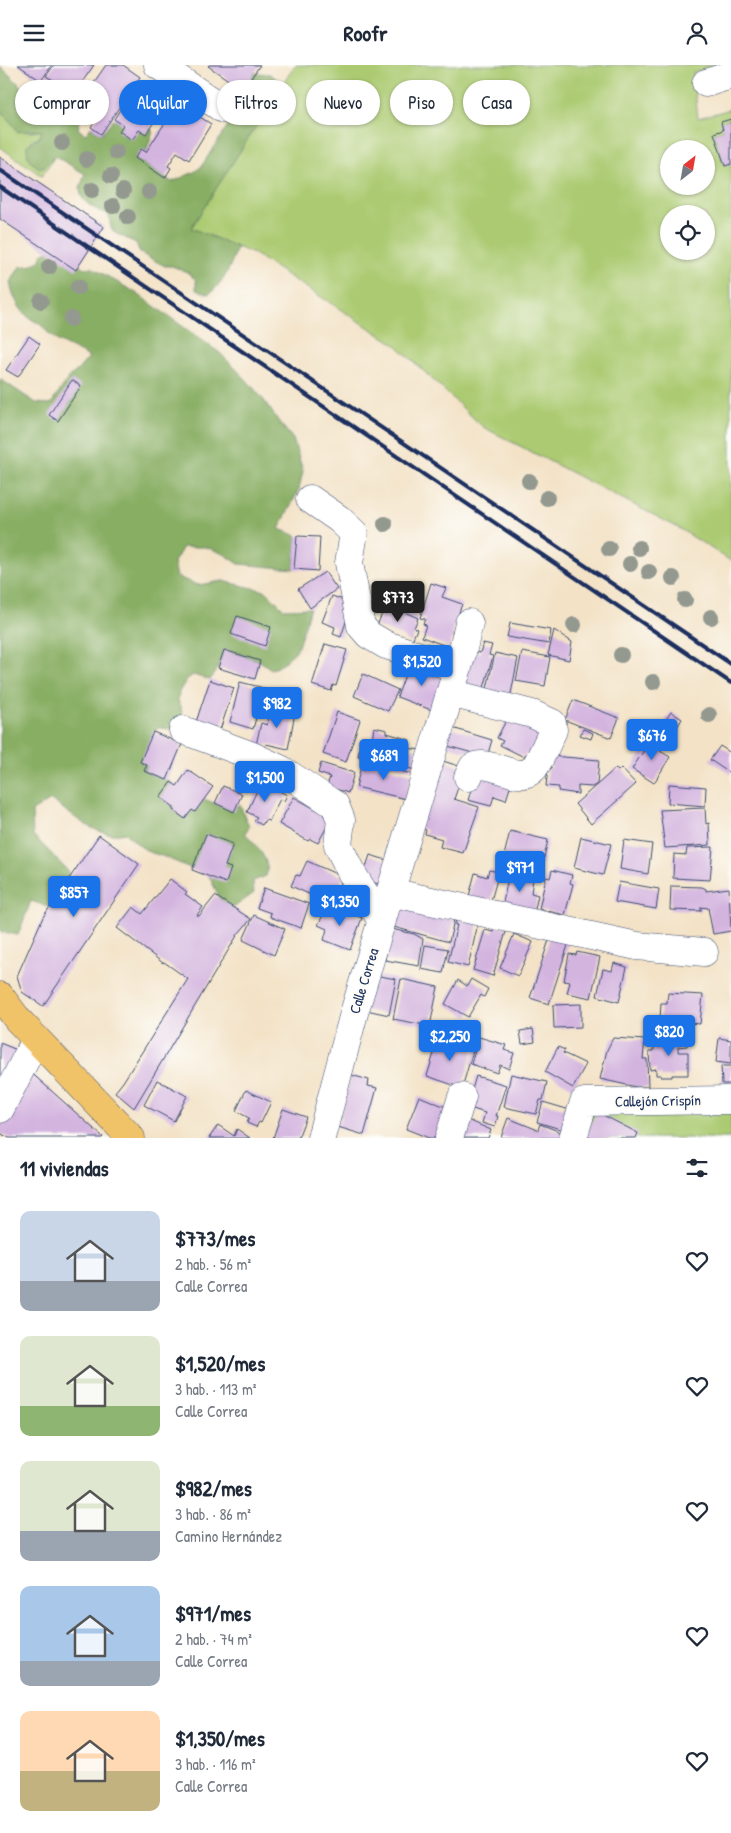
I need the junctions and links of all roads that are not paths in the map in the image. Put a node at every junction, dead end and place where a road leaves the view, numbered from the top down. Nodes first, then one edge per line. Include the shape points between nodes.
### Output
1 (158, 65) edge
2 (731, 75) edge
3 (706, 83) dead end
4 (217, 104) edge
5 (310, 499) dead end
6 (469, 623) dead end
7 (454, 681) junction
8 (183, 730) dead end
9 (468, 777) dead end
10 (390, 892) junction
11 (382, 921) junction
12 (704, 952) dead end
13 (0, 996) edge
14 (36, 1039) junction
15 (462, 1097) dead end
16 (731, 1100) edge
17 (0, 1109) edge
18 (120, 1135) edge
19 (321, 1138) edge
20 (448, 1138) edge
21 (573, 1138) edge

1 - 4 street
2 - 3 street
5 - 7 street via 354,533 349,563 361,626 369,635
6 - 7 street, Calle Correa
7 - 9 street via 552,723 553,730 534,769 517,774 479,764 473,767
7 - 10 street, Calle Correa
8 - 11 street via 282,770 335,805 341,820 338,845 350,872
10 - 11 street, Calle Correa
10 - 12 street via 637,946
11 - 19 street, Calle Correa
13 - 14 main road
14 - 17 street
14 - 18 main road
15 - 20 street
16 - 21 street, Callejón Crispín via 584,1102

